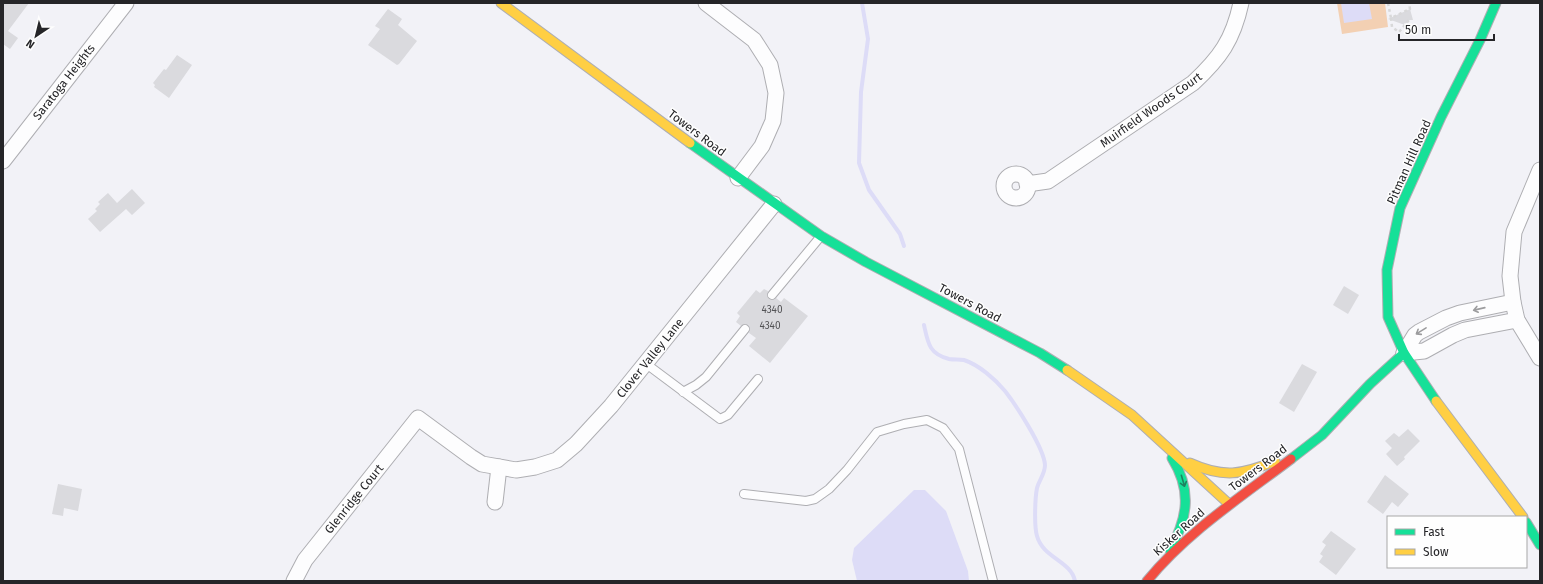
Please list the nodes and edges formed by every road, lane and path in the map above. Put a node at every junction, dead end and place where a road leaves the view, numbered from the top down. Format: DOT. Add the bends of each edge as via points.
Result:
graph roads {
  1 [pos="126,3"];
  2 [pos="501,3"];
  3 [pos="706,3"];
  4 [pos="1241,3"];
  5 [pos="1388,3"];
  6 [pos="1409,3"];
  7 [pos="1496,3"];
  8 [pos="1391,18"];
  9 [pos="1409,20"];
  10 [pos="3,161"];
  11 [pos="1540,170"];
  12 [pos="738,178"];
  13 [pos="1028,184"];
  14 [pos="774,204"];
  15 [pos="821,236"];
  16 [pos="772,295"];
  17 [pos="1513,302"];
  18 [pos="1446,318"];
  19 [pos="1517,320"];
  20 [pos="745,329"];
  21 [pos="1453,335"];
  22 [pos="1404,353"];
  23 [pos="1540,358"];
  24 [pos="645,363"];
  25 [pos="758,379"];
  26 [pos="682,392"];
  27 [pos="418,418"];
  28 [pos="1156,437"];
  29 [pos="1308,446"];
  30 [pos="1176,456"];
  31 [pos="499,468"];
  32 [pos="744,494"];
  33 [pos="495,502"];
  34 [pos="1230,504"];
  35 [pos="1522,516"];
  36 [pos="1527,524"];
  37 [pos="1540,545"];
  38 [pos="1160,565"];
  39 [pos="294,581"];
  40 [pos="993,581"];
  41 [pos="1147,581"];
  1 -- 10 [label="street, Saratoga Heights"];
  2 -- 12 [label="main road, Towers Road"];
  3 -- 12 [label="street" via="754,40 770,65 776,93 773,121 762,146"];
  4 -- 13 [label="street, Muirfield Woods Court" via="1237,22 1222,52 1193,83 1048,181"];
  5 -- 8 [label="path"];
  6 -- 8 [label="path" via="1410,9"];
  7 -- 22 [label="main road, Pitman Hill Road" via="1400,208 1387,270 1388,317"];
  8 -- 9 [label="path" via="1392,27 1399,32"];
  11 -- 17 [label="street" via="1514,232 1510,276"];
  12 -- 14 [label="main road, Towers Road"];
  14 -- 15 [label="main road, Towers Road"];
  14 -- 24 [label="street, Clover Valley Lane"];
  15 -- 16 [label="lane"];
  15 -- 28 [label="main road, Towers Road" via="1040,353 1132,415"];
  17 -- 18 [label="street, one-way"];
  17 -- 19 [label="street"];
  18 -- 21 [label="street"];
  18 -- 22 [label="street, one-way" via="1418,332"];
  19 -- 21 [label="street" via="1465,330"];
  19 -- 23 [label="street"];
  20 -- 26 [label="lane" via="706,377"];
  21 -- 22 [label="street" via="1424,351"];
  22 -- 29 [label="main road, Towers Road"];
  22 -- 35 [label="main road, Pitman Hill Road"];
  24 -- 26 [label="lane"];
  24 -- 31 [label="street, Clover Valley Lane" via="612,406 557,460 516,470"];
  25 -- 26 [label="lane" via="728,415 720,419"];
  27 -- 31 [label="street, Clover Valley Lane" via="471,458"];
  27 -- 39 [label="street, Glenridge Court" via="305,560"];
  28 -- 30 [label="main road, Towers Road"];
  28 -- 38 [label="main road, one-way" via="1177,466 1186,489 1185,508 1179,532"];
  29 -- 30 [label="main road" via="1240,474 1216,472 1195,466"];
  29 -- 34 [label="main road, Towers Road"];
  30 -- 34 [label="main road, Towers Road"];
  31 -- 33 [label="street"];
  32 -- 40 [label="lane" via="806,501 815,499 848,470 877,432 927,420 943,428 959,449"];
  34 -- 38 [label="main road, Kisker Road" via="1192,534"];
  36 -- 37 [label="main road"];
  38 -- 41 [label="main road, Kisker Road"];
}
